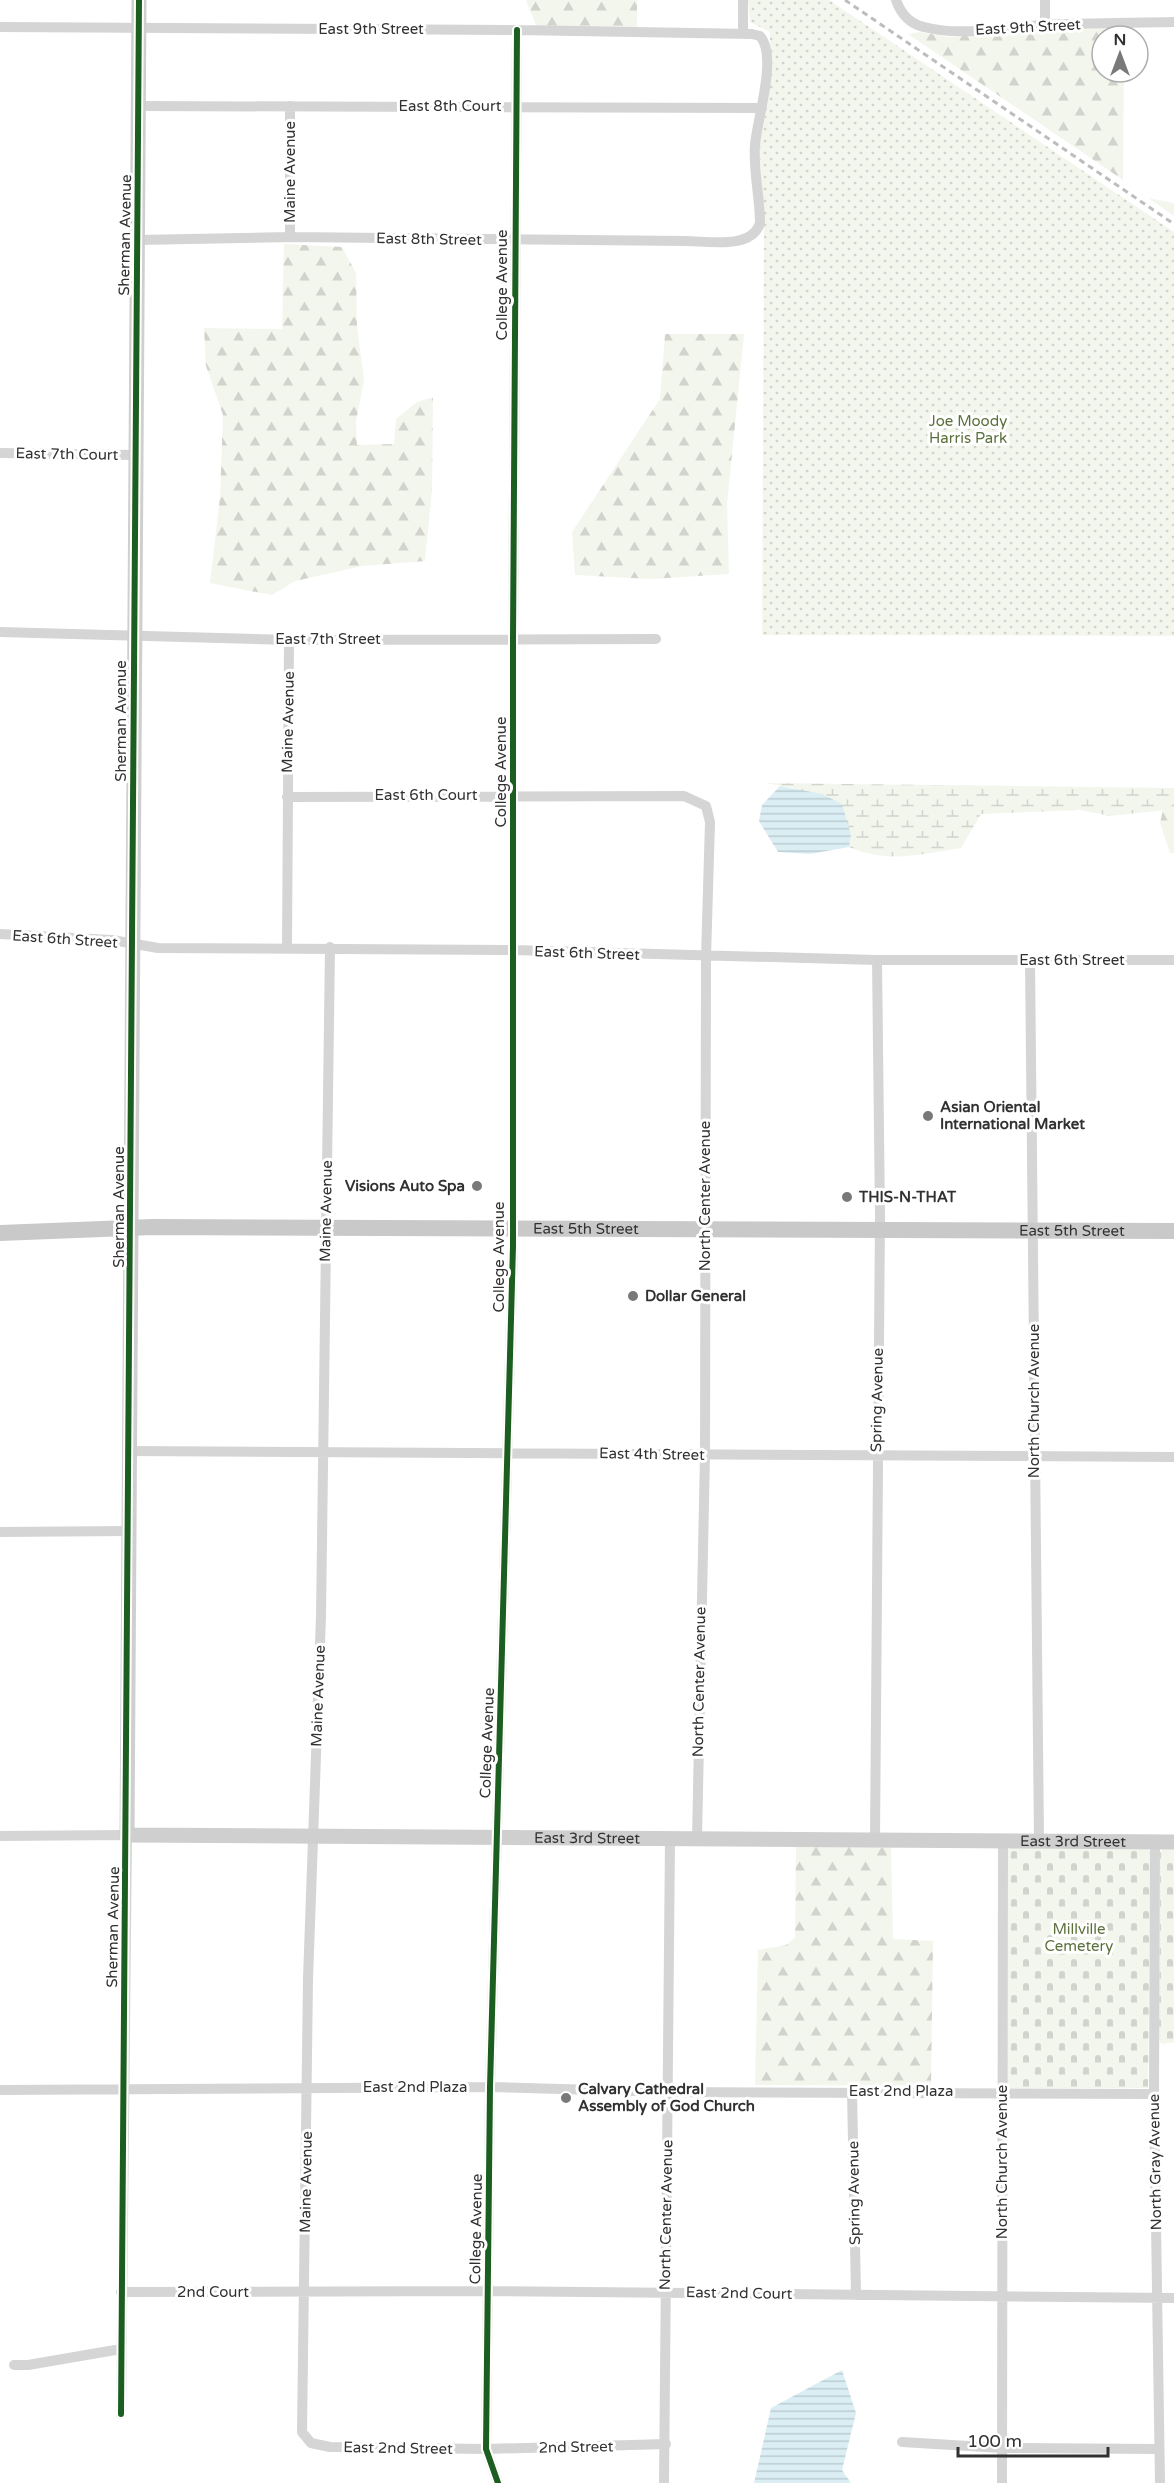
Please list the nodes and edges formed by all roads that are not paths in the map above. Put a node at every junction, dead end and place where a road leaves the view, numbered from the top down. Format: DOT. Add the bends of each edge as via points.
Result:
graph roads {
  1 [pos="139,0"];
  2 [pos="743,0"];
  3 [pos="896,0"];
  4 [pos="1045,0"];
  5 [pos="1174,22"];
  6 [pos="1045,25"];
  7 [pos="0,27"];
  8 [pos="139,28"];
  9 [pos="517,30"];
  10 [pos="743,34"];
  11 [pos="138,106"];
  12 [pos="290,106"];
  13 [pos="517,106"];
  14 [pos="762,108"];
  15 [pos="290,237"];
  16 [pos="137,240"];
  17 [pos="514,240"];
  18 [pos="0,453"];
  19 [pos="135,455"];
  20 [pos="0,632"];
  21 [pos="134,634"];
  22 [pos="656,639"];
  23 [pos="289,640"];
  24 [pos="513,640"];
  25 [pos="513,795"];
  26 [pos="287,796"];
  27 [pos="706,806"];
  28 [pos="0,934"];
  29 [pos="132,944"];
  30 [pos="287,947"];
  31 [pos="330,947"];
  32 [pos="513,950"];
  33 [pos="706,957"];
  34 [pos="877,960"];
  35 [pos="1030,960"];
  36 [pos="1174,960"];
  37 [pos="130,1227"];
  38 [pos="326,1227"];
  39 [pos="512,1228"];
  40 [pos="705,1229"];
  41 [pos="879,1230"];
  42 [pos="1033,1230"];
  43 [pos="1174,1231"];
  44 [pos="0,1233"];
  45 [pos="129,1451"];
  46 [pos="507,1452"];
  47 [pos="322,1454"];
  48 [pos="877,1454"];
  49 [pos="705,1455"];
  50 [pos="1035,1456"];
  51 [pos="1174,1457"];
  52 [pos="0,1532"];
  53 [pos="129,1532"];
  54 [pos="127,1835"];
  55 [pos="0,1836"];
  56 [pos="314,1836"];
  57 [pos="496,1838"];
  58 [pos="670,1839"];
  59 [pos="697,1839"];
  60 [pos="875,1839"];
  61 [pos="1003,1841"];
  62 [pos="1039,1841"];
  63 [pos="1155,1842"];
  64 [pos="1174,1842"];
  65 [pos="306,2087"];
  66 [pos="490,2087"];
  67 [pos="0,2090"];
  68 [pos="122,2090"];
  69 [pos="852,2091"];
  70 [pos="667,2092"];
  71 [pos="1002,2092"];
  72 [pos="1154,2094"];
  73 [pos="487,2291"];
  74 [pos="121,2292"];
  75 [pos="304,2292"];
  76 [pos="665,2292"];
  77 [pos="856,2295"];
  78 [pos="1002,2297"];
  79 [pos="1158,2298"];
  80 [pos="1174,2298"];
  81 [pos="121,2349"];
  82 [pos="14,2365"];
  83 [pos="121,2414"];
  84 [pos="902,2442"];
  85 [pos="311,2443"];
  86 [pos="666,2444"];
  87 [pos="1002,2448"];
  88 [pos="486,2449"];
  89 [pos="1159,2449"];
  90 [pos="498,2483"];
  91 [pos="664,2483"];
  92 [pos="1002,2483"];
  93 [pos="1160,2483"];
  1 -- 8 [label="street, Sherman Avenue"];
  2 -- 10 [label="street"];
  3 -- 6 [label="street, East 9th Street" via="900,12 910,21 939,30"];
  4 -- 6 [label="street"];
  5 -- 6 [label="street, East 9th Street"];
  7 -- 8 [label="street, East 9th Street"];
  8 -- 9 [label="street, East 9th Street"];
  8 -- 11 [label="street, Sherman Avenue"];
  9 -- 10 [label="street, East 9th Street"];
  9 -- 13 [label="street, College Avenue"];
  10 -- 14 [label="street" via="760,36 765,45"];
  11 -- 12 [label="street, East 8th Court"];
  11 -- 16 [label="street, Sherman Avenue"];
  12 -- 13 [label="street, East 8th Court"];
  12 -- 15 [label="street, Maine Avenue"];
  13 -- 14 [label="street, East 8th Court"];
  13 -- 17 [label="street, College Avenue"];
  14 -- 17 [label="street, East 8th Street" via="754,146 760,218 755,233 745,239"];
  15 -- 16 [label="street, East 8th Street"];
  15 -- 17 [label="street, East 8th Street"];
  16 -- 19 [label="street, Sherman Avenue"];
  17 -- 24 [label="street, College Avenue"];
  18 -- 19 [label="street, East 7th Court"];
  19 -- 21 [label="street, Sherman Avenue"];
  20 -- 21 [label="street, East 7th Street"];
  21 -- 23 [label="street, East 7th Street"];
  21 -- 29 [label="street, Sherman Avenue"];
  22 -- 24 [label="street, East 7th Street"];
  23 -- 24 [label="street, East 7th Street"];
  23 -- 26 [label="street, Maine Avenue"];
  24 -- 25 [label="street, College Avenue"];
  25 -- 26 [label="street, East 6th Court"];
  25 -- 27 [label="street, East 6th Court" via="684,796"];
  25 -- 32 [label="street, College Avenue"];
  26 -- 30 [label="street, Maine Avenue"];
  27 -- 33 [label="street, North Center Avenue" via="710,822"];
  28 -- 29 [label="street, East 6th Street"];
  29 -- 30 [label="street, East 6th Street" via="158,948"];
  29 -- 37 [label="street, Sherman Avenue"];
  30 -- 31 [label="street, East 6th Street"];
  31 -- 32 [label="street, East 6th Street"];
  31 -- 38 [label="street, Maine Avenue"];
  32 -- 33 [label="street, East 6th Street"];
  32 -- 39 [label="street, College Avenue"];
  33 -- 34 [label="street, East 6th Street"];
  33 -- 40 [label="street, North Center Avenue"];
  34 -- 35 [label="street, East 6th Street"];
  34 -- 41 [label="street, Spring Avenue"];
  35 -- 36 [label="street, East 6th Street"];
  35 -- 42 [label="street, North Church Avenue"];
  37 -- 38 [label="main road, East 5th Street"];
  37 -- 44 [label="main road, East 5th Street"];
  37 -- 45 [label="street, Sherman Avenue"];
  38 -- 39 [label="main road, East 5th Street"];
  38 -- 47 [label="street, Maine Avenue"];
  39 -- 40 [label="main road, East 5th Street"];
  39 -- 46 [label="street, College Avenue"];
  40 -- 41 [label="main road, East 5th Street"];
  40 -- 49 [label="street, North Center Avenue"];
  41 -- 42 [label="main road, East 5th Street"];
  41 -- 48 [label="street, Spring Avenue"];
  42 -- 43 [label="main road, East 5th Street"];
  42 -- 50 [label="street, North Church Avenue"];
  45 -- 47 [label="street, East 4th Street"];
  45 -- 53 [label="street, Sherman Avenue"];
  46 -- 47 [label="street, East 4th Street"];
  46 -- 49 [label="street, East 4th Street"];
  46 -- 57 [label="street, College Avenue"];
  47 -- 56 [label="street, Maine Avenue"];
  48 -- 49 [label="street, East 4th Street"];
  48 -- 50 [label="street, East 4th Street"];
  48 -- 60 [label="street, Spring Avenue"];
  49 -- 59 [label="street, North Center Avenue"];
  50 -- 51 [label="street, East 4th Street"];
  50 -- 62 [label="street, North Church Avenue"];
  52 -- 53 [label="street"];
  53 -- 54 [label="street, Sherman Avenue"];
  54 -- 55 [label="street, East 3rd Street"];
  54 -- 56 [label="street, East 3rd Street"];
  54 -- 68 [label="street, Sherman Avenue"];
  56 -- 57 [label="street, East 3rd Street"];
  56 -- 65 [label="street, Maine Avenue"];
  57 -- 58 [label="street, East 3rd Street"];
  57 -- 66 [label="street, College Avenue"];
  58 -- 59 [label="street, East 3rd Street"];
  58 -- 70 [label="street, North Center Avenue"];
  59 -- 60 [label="street, East 3rd Street"];
  60 -- 61 [label="street, East 3rd Street"];
  61 -- 62 [label="street, East 3rd Street"];
  61 -- 71 [label="street, North Church Avenue"];
  62 -- 63 [label="street, East 3rd Street"];
  63 -- 64 [label="street, East 3rd Street"];
  63 -- 72 [label="street, North Gray Avenue"];
  65 -- 66 [label="street, East 2nd Plaza"];
  65 -- 68 [label="street, East 2nd Plaza"];
  65 -- 75 [label="street, Maine Avenue"];
  66 -- 70 [label="street, East 2nd Plaza"];
  66 -- 73 [label="street, College Avenue"];
  67 -- 68 [label="street, East 2nd Plaza"];
  68 -- 74 [label="street, Sherman Avenue"];
  69 -- 70 [label="street, East 2nd Plaza"];
  69 -- 71 [label="street, East 2nd Plaza"];
  69 -- 77 [label="street, Spring Avenue"];
  70 -- 76 [label="street, North Center Avenue"];
  71 -- 72 [label="street, East 2nd Plaza"];
  71 -- 78 [label="street, North Church Avenue"];
  72 -- 79 [label="street, North Gray Avenue"];
  73 -- 75 [label="street, East 2nd Court"];
  73 -- 76 [label="street, East 2nd Court"];
  73 -- 88 [label="street, College Avenue"];
  74 -- 75 [label="street, 2nd Court"];
  74 -- 81 [label="street, Sherman Avenue"];
  75 -- 85 [label="street, Maine Avenue" via="302,2432"];
  76 -- 77 [label="street, East 2nd Court"];
  76 -- 86 [label="street, North Center Avenue"];
  77 -- 78 [label="street, East 2nd Court"];
  78 -- 79 [label="street, East 2nd Court"];
  78 -- 87 [label="street, North Church Avenue"];
  79 -- 80 [label="street, East 2nd Court"];
  79 -- 89 [label="street, North Gray Avenue"];
  81 -- 82 [label="street"];
  81 -- 83 [label="street, Sherman Avenue"];
  84 -- 87 [label="street"];
  85 -- 88 [label="street, East 2nd Street" via="330,2447"];
  86 -- 88 [label="street, 2nd Street"];
  86 -- 91 [label="street, North Center Avenue"];
  87 -- 89 [label="street"];
  87 -- 92 [label="street, North Church Avenue"];
  88 -- 90 [label="street, College Avenue"];
  89 -- 93 [label="street, North Gray Avenue"];
}
